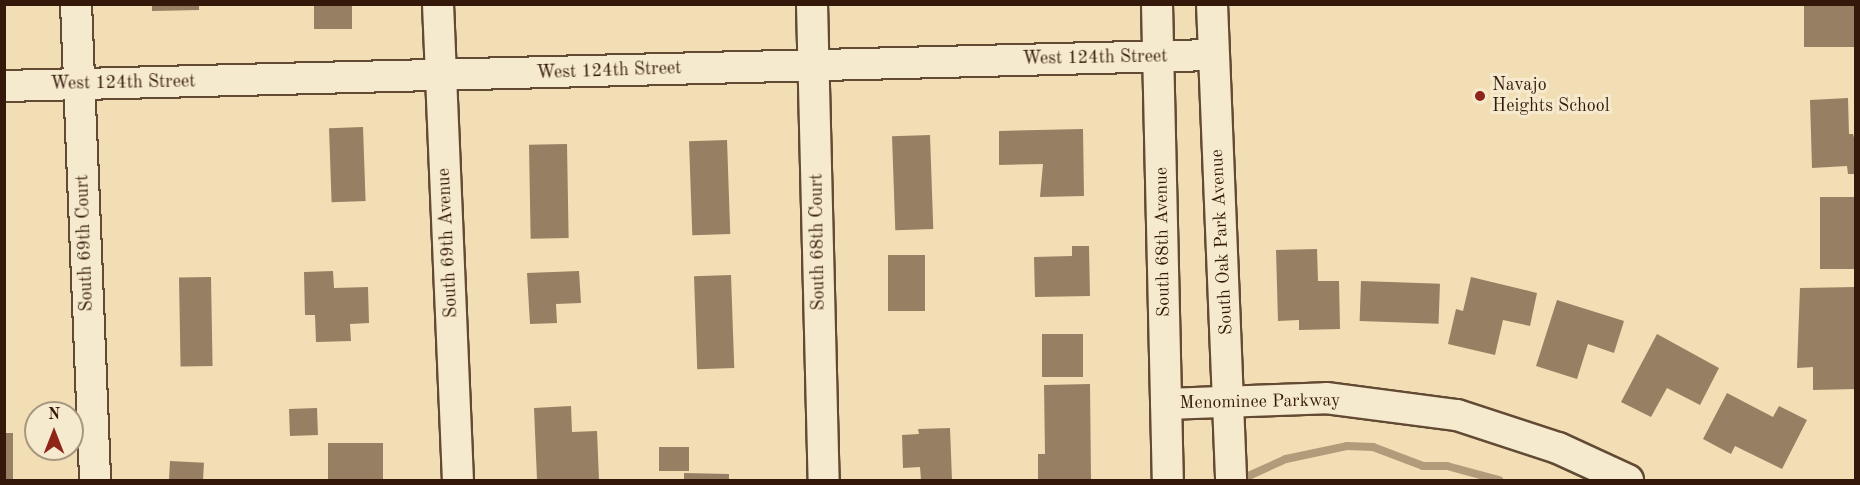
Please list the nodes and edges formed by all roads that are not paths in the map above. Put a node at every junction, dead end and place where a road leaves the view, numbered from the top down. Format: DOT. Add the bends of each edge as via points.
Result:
graph roads {
  1 [pos="76,4"];
  2 [pos="438,4"];
  3 [pos="812,4"];
  4 [pos="1157,4"];
  5 [pos="1212,4"];
  6 [pos="1213,55"];
  7 [pos="1159,57"];
  8 [pos="814,65"];
  9 [pos="440,75"];
  10 [pos="78,84"];
  11 [pos="4,86"];
  12 [pos="1229,401"];
  13 [pos="1166,404"];
  14 [pos="95,480"];
  15 [pos="458,480"];
  16 [pos="824,480"];
  17 [pos="1168,480"];
  18 [pos="1231,480"];
  19 [pos="1628,480"];
  1 -- 10 [label="street, South 69th Court"];
  2 -- 9 [label="street, South 69th Avenue"];
  3 -- 8 [label="street, South 68th Court"];
  4 -- 7 [label="street, South 68th Avenue"];
  5 -- 6 [label="street, South Oak Park Avenue"];
  6 -- 7 [label="street, West 124th Street"];
  6 -- 12 [label="street, South Oak Park Avenue"];
  7 -- 8 [label="street, West 124th Street"];
  7 -- 13 [label="street, South 68th Avenue"];
  8 -- 9 [label="street, West 124th Street"];
  8 -- 16 [label="street, South 68th Court"];
  9 -- 10 [label="street, West 124th Street"];
  9 -- 15 [label="street, South 69th Avenue"];
  10 -- 11 [label="street, West 124th Street"];
  10 -- 14 [label="street, South 69th Court"];
  12 -- 13 [label="street, Menominee Parkway"];
  12 -- 18 [label="street, South Oak Park Avenue"];
  12 -- 19 [label="street, Menominee Parkway" via="1326,398 1457,415 1558,448"];
  13 -- 17 [label="street, South 68th Avenue"];
}
